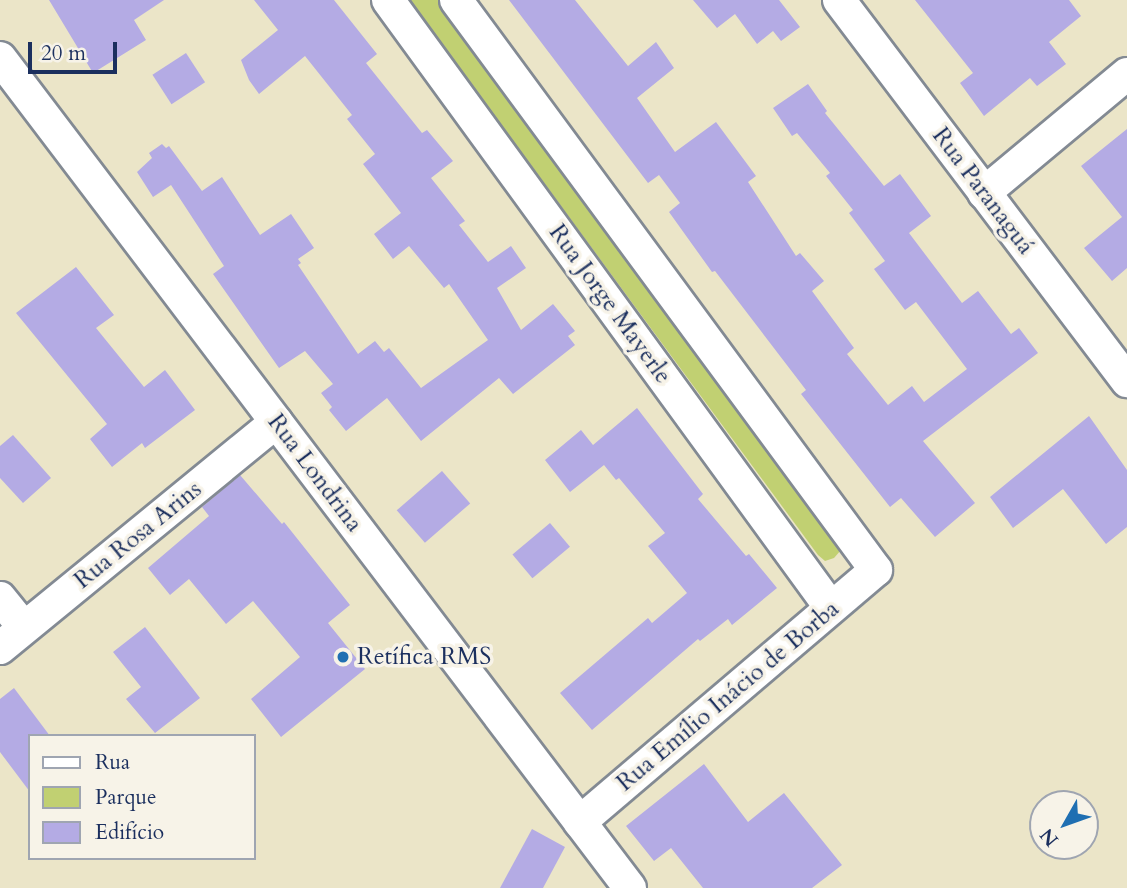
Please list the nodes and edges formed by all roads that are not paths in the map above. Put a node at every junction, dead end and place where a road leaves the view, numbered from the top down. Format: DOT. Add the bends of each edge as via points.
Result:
graph roads {
  1 [pos="388,0"];
  2 [pos="456,0"];
  3 [pos="839,0"];
  4 [pos="0,58"];
  5 [pos="1127,74"];
  6 [pos="984,193"];
  7 [pos="1127,381"];
  8 [pos="276,422"];
  9 [pos="0,598"];
  10 [pos="831,608"];
  11 [pos="24,628"];
  12 [pos="0,648"];
  13 [pos="580,822"];
  14 [pos="630,888"];
  1 -- 10 [label="street, Rua Jorge Mayerle"];
  2 -- 10 [label="street, Rua Emílio Inácio de Borba" via="876,570"];
  3 -- 6 [label="street, Rua Paranaguá"];
  4 -- 8 [label="street, Rua Londrina"];
  5 -- 6 [label="street"];
  6 -- 7 [label="street, Rua Paranaguá"];
  8 -- 11 [label="street, Rua Rosa Arins"];
  8 -- 13 [label="street, Rua Londrina"];
  9 -- 11 [label="street"];
  10 -- 13 [label="street, Rua Emílio Inácio de Borba"];
  11 -- 12 [label="street, Rua Rosa Arins"];
  13 -- 14 [label="street, Rua Londrina"];
}
